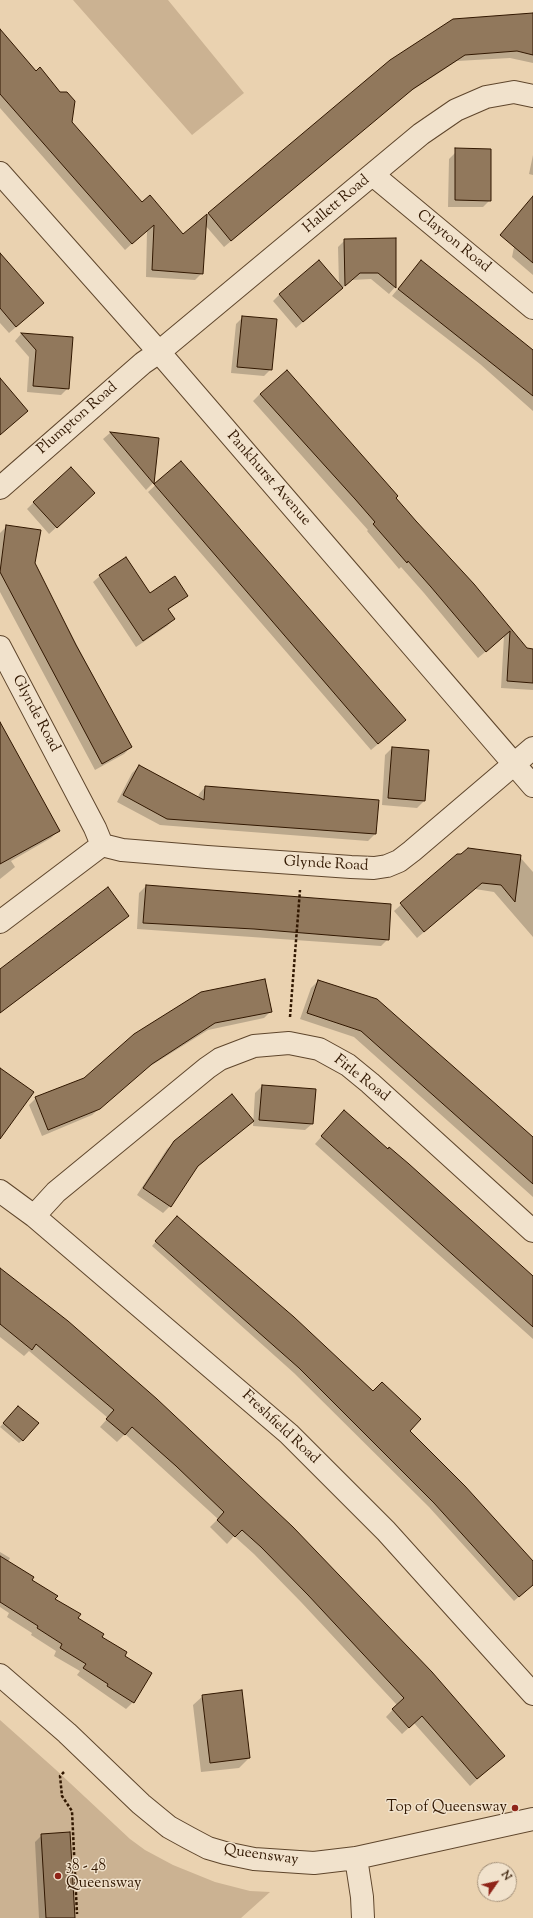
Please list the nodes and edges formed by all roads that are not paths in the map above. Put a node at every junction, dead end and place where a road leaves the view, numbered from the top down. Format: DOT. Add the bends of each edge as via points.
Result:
graph roads {
  1 [pos="533,96"];
  2 [pos="0,173"];
  3 [pos="373,175"];
  4 [pos="533,308"];
  5 [pos="159,352"];
  6 [pos="0,488"];
  7 [pos="0,647"];
  8 [pos="533,748"];
  9 [pos="515,765"];
  10 [pos="533,786"];
  11 [pos="102,845"];
  12 [pos="0,922"];
  13 [pos="0,1190"];
  14 [pos="34,1216"];
  15 [pos="533,1231"];
  16 [pos="0,1675"];
  17 [pos="533,1694"];
  18 [pos="533,1819"];
  19 [pos="356,1858"];
  20 [pos="363,1918"];
  1 -- 3 [label="street, Hallett Road" via="514,92 486,97 456,110 421,134"];
  2 -- 5 [label="street, Pankhurst Avenue"];
  3 -- 4 [label="street, Clayton Road"];
  3 -- 5 [label="street, Hallett Road"];
  5 -- 6 [label="street, Plumpton Road" via="142,362"];
  5 -- 9 [label="street, Pankhurst Avenue"];
  7 -- 11 [label="street, Glynde Road"];
  8 -- 9 [label="street"];
  9 -- 10 [label="street, Pankhurst Avenue"];
  9 -- 11 [label="street, Glynde Road" via="398,861 387,866 374,868 302,864 122,850"];
  11 -- 12 [label="street"];
  13 -- 14 [label="street, Freshfield Road"];
  14 -- 15 [label="street, Firle Road" via="56,1192 220,1059 254,1046 289,1043 319,1049 348,1066"];
  14 -- 17 [label="street, Freshfield Road" via="289,1434 386,1531"];
  16 -- 19 [label="street, Queensway" via="141,1804 169,1826 208,1848 254,1859 314,1863"];
  18 -- 19 [label="street, Queensway"];
  19 -- 20 [label="street"];
}
